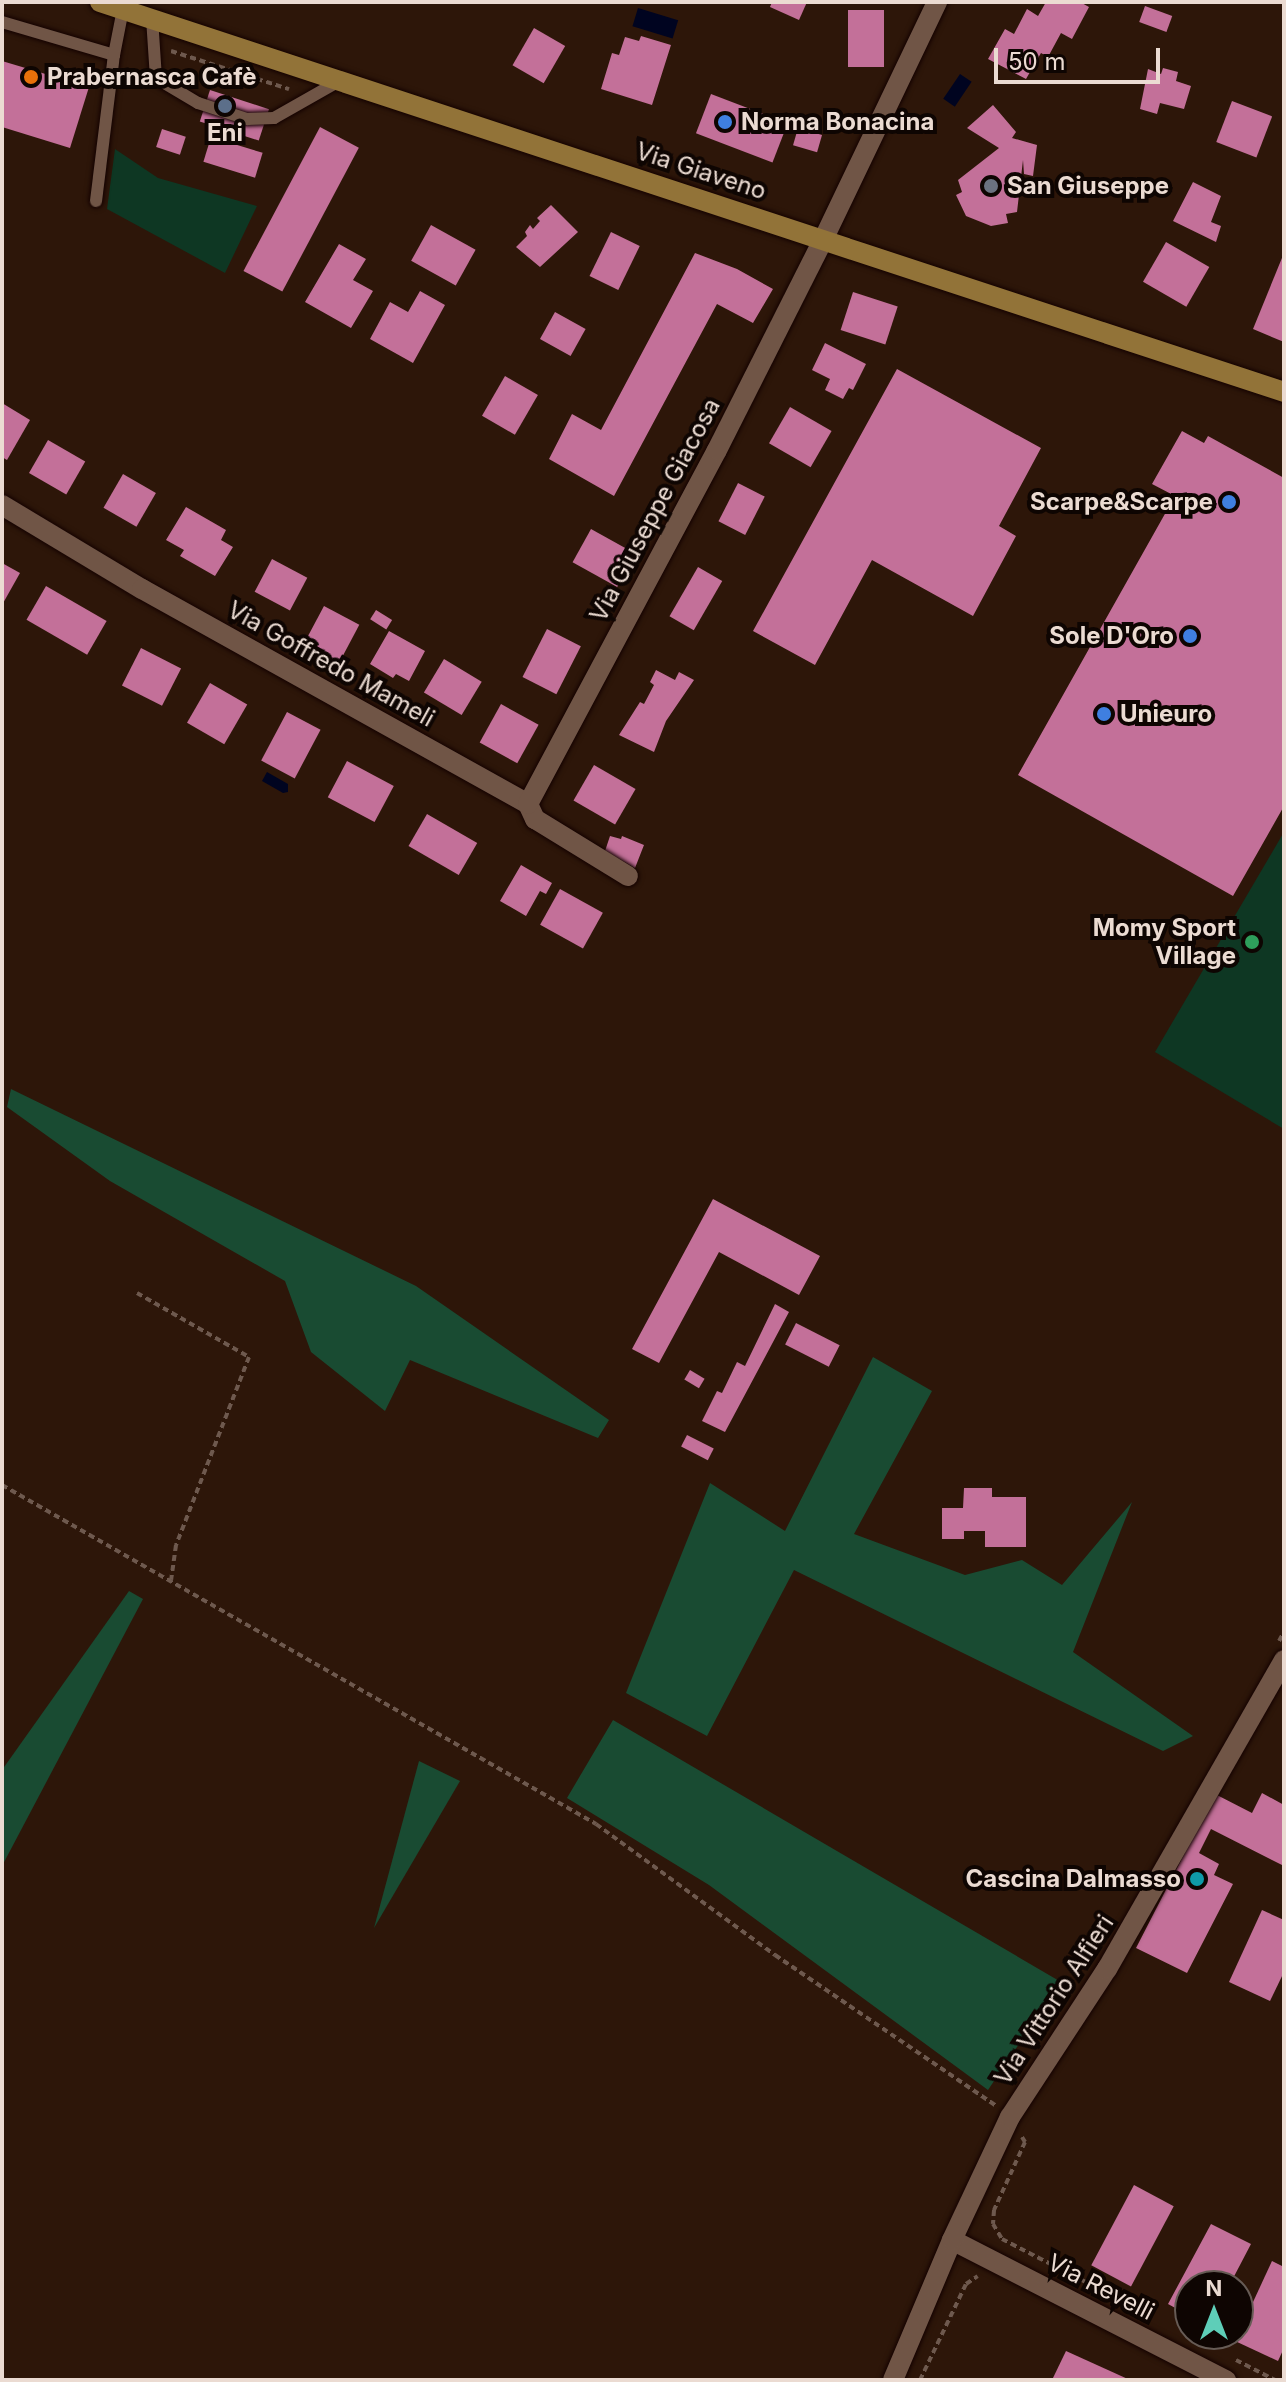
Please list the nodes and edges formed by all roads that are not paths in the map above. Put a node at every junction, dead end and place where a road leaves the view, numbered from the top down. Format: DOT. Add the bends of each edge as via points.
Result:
graph roads {
  1 [pos="100,2"];
  2 [pos="933,3"];
  3 [pos="123,9"];
  4 [pos="152,18"];
  5 [pos="2,22"];
  6 [pos="114,55"];
  7 [pos="341,80"];
  8 [pos="96,201"];
  9 [pos="824,238"];
  10 [pos="1284,392"];
  11 [pos="2,505"];
  12 [pos="528,804"];
  13 [pos="628,876"];
  14 [pos="1284,1660"];
  15 [pos="952,2240"];
  16 [pos="893,2380"];
  17 [pos="1226,2380"];
  1 -- 3 [label="main road, Via Giaveno"];
  2 -- 9 [label="street, Via Giuseppe Giacosa"];
  3 -- 4 [label="main road, Via Giaveno"];
  3 -- 6 [label="lane"];
  4 -- 7 [label="main road, Via Giaveno"];
  4 -- 7 [label="lane" via="156,78 198,103 247,119 274,118"];
  5 -- 6 [label="lane"];
  6 -- 8 [label="lane"];
  7 -- 9 [label="main road, Via Giaveno"];
  9 -- 10 [label="main road, Via Giaveno"];
  9 -- 12 [label="street, Via Giuseppe Giacosa"];
  11 -- 12 [label="street, Via Goffredo Mameli"];
  12 -- 13 [label="street, Via Goffredo Mameli" via="535,819"];
  14 -- 15 [label="street, Via Vittorio Alfieri" via="1107,1969 1010,2117"];
  15 -- 16 [label="street, Via Vittorio Alfieri"];
  15 -- 17 [label="street, Via Revelli"];
}
